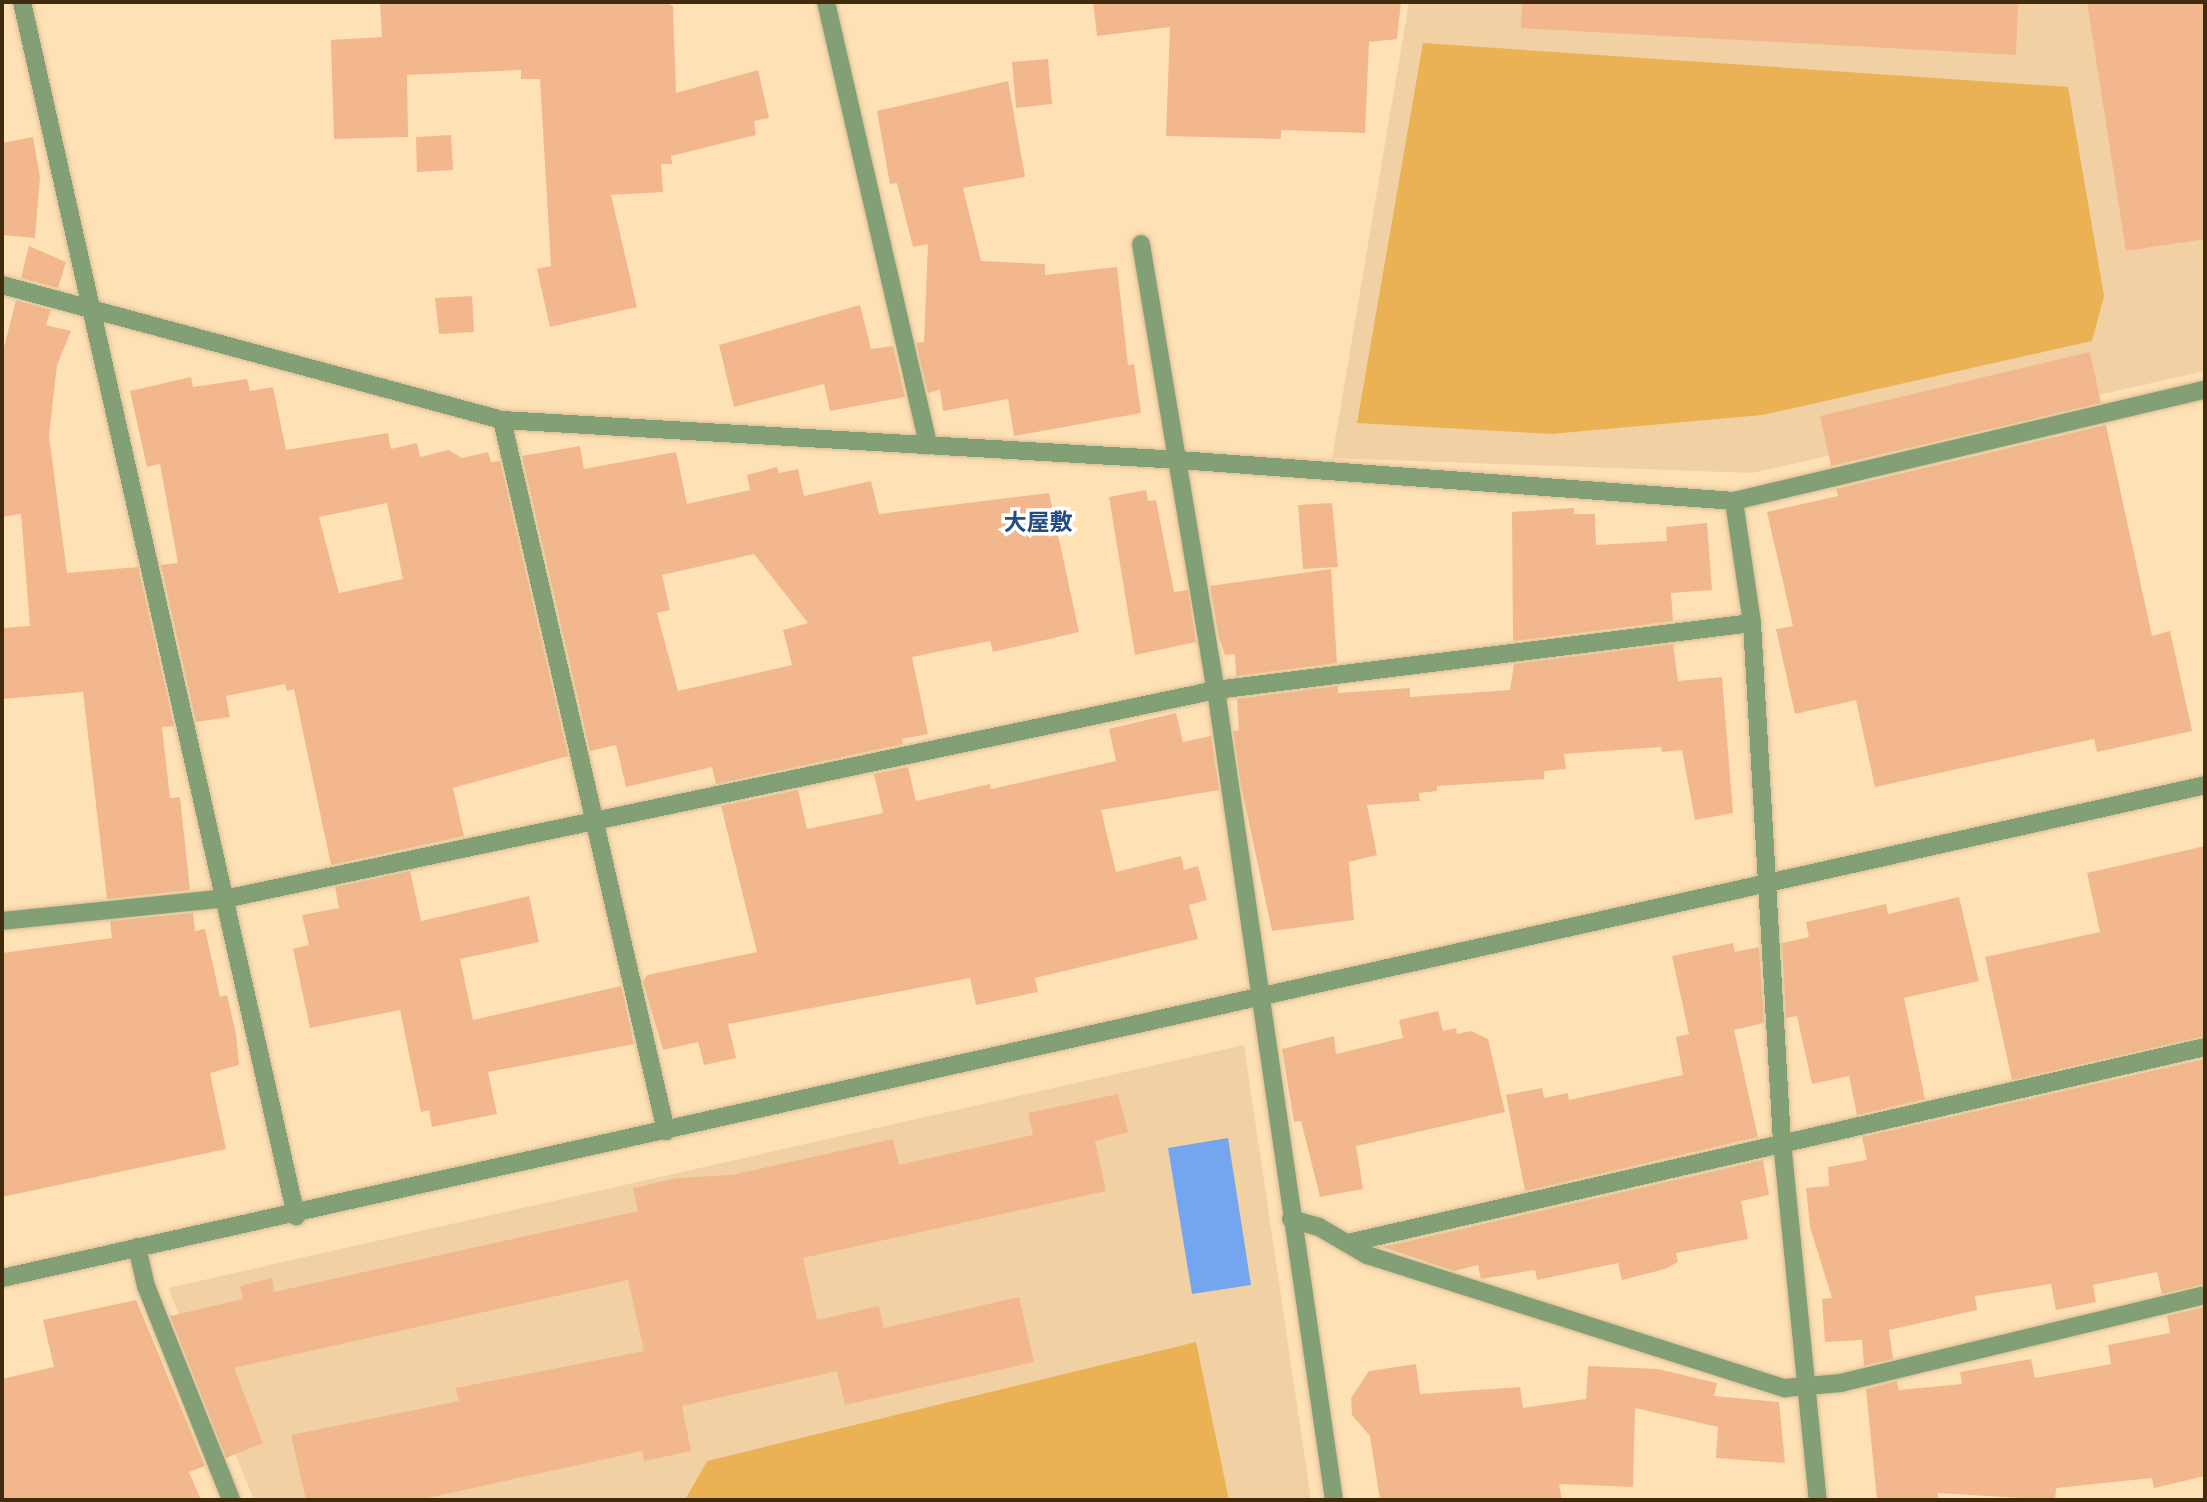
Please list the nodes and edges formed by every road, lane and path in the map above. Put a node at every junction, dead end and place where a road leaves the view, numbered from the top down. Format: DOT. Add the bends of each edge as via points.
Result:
graph roads {
  1 [pos="22,2"];
  2 [pos="826,2"];
  3 [pos="1141,244"];
  4 [pos="2,285"];
  5 [pos="93,309"];
  6 [pos="2205,390"];
  7 [pos="502,420"];
  8 [pos="928,445"];
  9 [pos="1179,460"];
  10 [pos="1734,501"];
  11 [pos="1752,623"];
  12 [pos="1216,690"];
  13 [pos="2205,785"];
  14 [pos="590,822"];
  15 [pos="1763,885"];
  16 [pos="229,898"];
  17 [pos="2,921"];
  18 [pos="1260,996"];
  19 [pos="2205,1047"];
  20 [pos="666,1131"];
  21 [pos="1782,1142"];
  22 [pos="296,1216"];
  23 [pos="1291,1219"];
  24 [pos="1348,1243"];
  25 [pos="137,1247"];
  26 [pos="2,1278"];
  27 [pos="2205,1295"];
  28 [pos="1808,1387"];
  29 [pos="231,1500"];
  30 [pos="1334,1500"];
  31 [pos="1818,1500"];
  1 -- 5 [label="street"];
  2 -- 8 [label="street"];
  3 -- 9 [label="street"];
  4 -- 5 [label="street"];
  5 -- 7 [label="street"];
  5 -- 16 [label="street"];
  6 -- 10 [label="street"];
  7 -- 8 [label="street"];
  7 -- 14 [label="street"];
  8 -- 9 [label="street"];
  9 -- 10 [label="street"];
  9 -- 12 [label="street"];
  10 -- 11 [label="street"];
  11 -- 12 [label="street"];
  11 -- 15 [label="street"];
  12 -- 14 [label="street"];
  12 -- 18 [label="street"];
  13 -- 15 [label="street"];
  14 -- 16 [label="street"];
  14 -- 20 [label="street"];
  15 -- 18 [label="street"];
  15 -- 21 [label="street"];
  16 -- 17 [label="street"];
  16 -- 22 [label="street"];
  18 -- 20 [label="street"];
  18 -- 23 [label="street"];
  19 -- 21 [label="street"];
  20 -- 22 [label="street"];
  21 -- 24 [label="street"];
  21 -- 28 [label="street"];
  22 -- 25 [label="street"];
  23 -- 24 [label="street"];
  23 -- 30 [label="street"];
  24 -- 28 [label="street" via="1367,1255 1644,1345 1785,1388"];
  25 -- 26 [label="street"];
  25 -- 29 [label="street" via="146,1286"];
  27 -- 28 [label="street"];
  28 -- 31 [label="street"];
}
